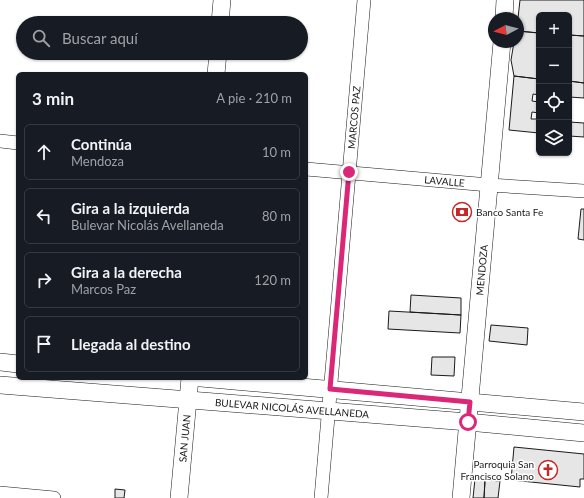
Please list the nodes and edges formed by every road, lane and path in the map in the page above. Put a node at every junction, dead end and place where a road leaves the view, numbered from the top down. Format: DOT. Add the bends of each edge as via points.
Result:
graph roads {
  1 [pos="222,0"];
  2 [pos="364,0"];
  3 [pos="505,0"];
  4 [pos="504,12"];
  5 [pos="221,16"];
  6 [pos="501,48"];
  7 [pos="217,60"];
  8 [pos="216,72"];
  9 [pos="0,141"];
  10 [pos="16,143"];
  11 [pos="308,169"];
  12 [pos="349,172"];
  13 [pos="489,185"];
  14 [pos="584,191"];
  15 [pos="0,362"];
  16 [pos="16,364"];
  17 [pos="190,380"];
  18 [pos="224,380"];
  19 [pos="0,385"];
  20 [pos="330,389"];
  21 [pos="188,400"];
  22 [pos="470,402"];
  23 [pos="328,411"];
  24 [pos="584,412"];
  25 [pos="468,422"];
  26 [pos="584,433"];
  27 [pos="0,494"];
  28 [pos="54,498"];
  29 [pos="179,498"];
  30 [pos="321,498"];
  31 [pos="462,498"];
  1 -- 5 [label="main road"];
  2 -- 12 [label="street, MARCOS PAZ"];
  3 -- 4 [label="main road"];
  6 -- 13 [label="main road, MENDOZA"];
  7 -- 8 [label="main road"];
  9 -- 10 [label="street"];
  11 -- 12 [label="street, LAVALLE"];
  12 -- 13 [label="street, LAVALLE"];
  12 -- 20 [label="street, MARCOS PAZ"];
  13 -- 14 [label="street, LAVALLE"];
  13 -- 22 [label="main road, MENDOZA"];
  15 -- 16 [label="main road"];
  17 -- 21 [label="main road, SAN JUAN"];
  18 -- 20 [label="main road"];
  19 -- 21 [label="main road, BULEVAR NICOLÁS AVELLANEDA"];
  20 -- 22 [label="main road"];
  20 -- 23 [label="street, MARCOS PAZ"];
  21 -- 23 [label="main road, BULEVAR NICOLÁS AVELLANEDA"];
  21 -- 29 [label="main road, SAN JUAN"];
  22 -- 24 [label="main road"];
  22 -- 25 [label="main road, MENDOZA"];
  23 -- 25 [label="main road, BULEVAR NICOLÁS AVELLANEDA"];
  23 -- 30 [label="street, MARCOS PAZ"];
  25 -- 26 [label="main road, BULEVAR NICOLÁS AVELLANEDA"];
  25 -- 31 [label="main road, MENDOZA"];
  27 -- 28 [label="street"];
}
